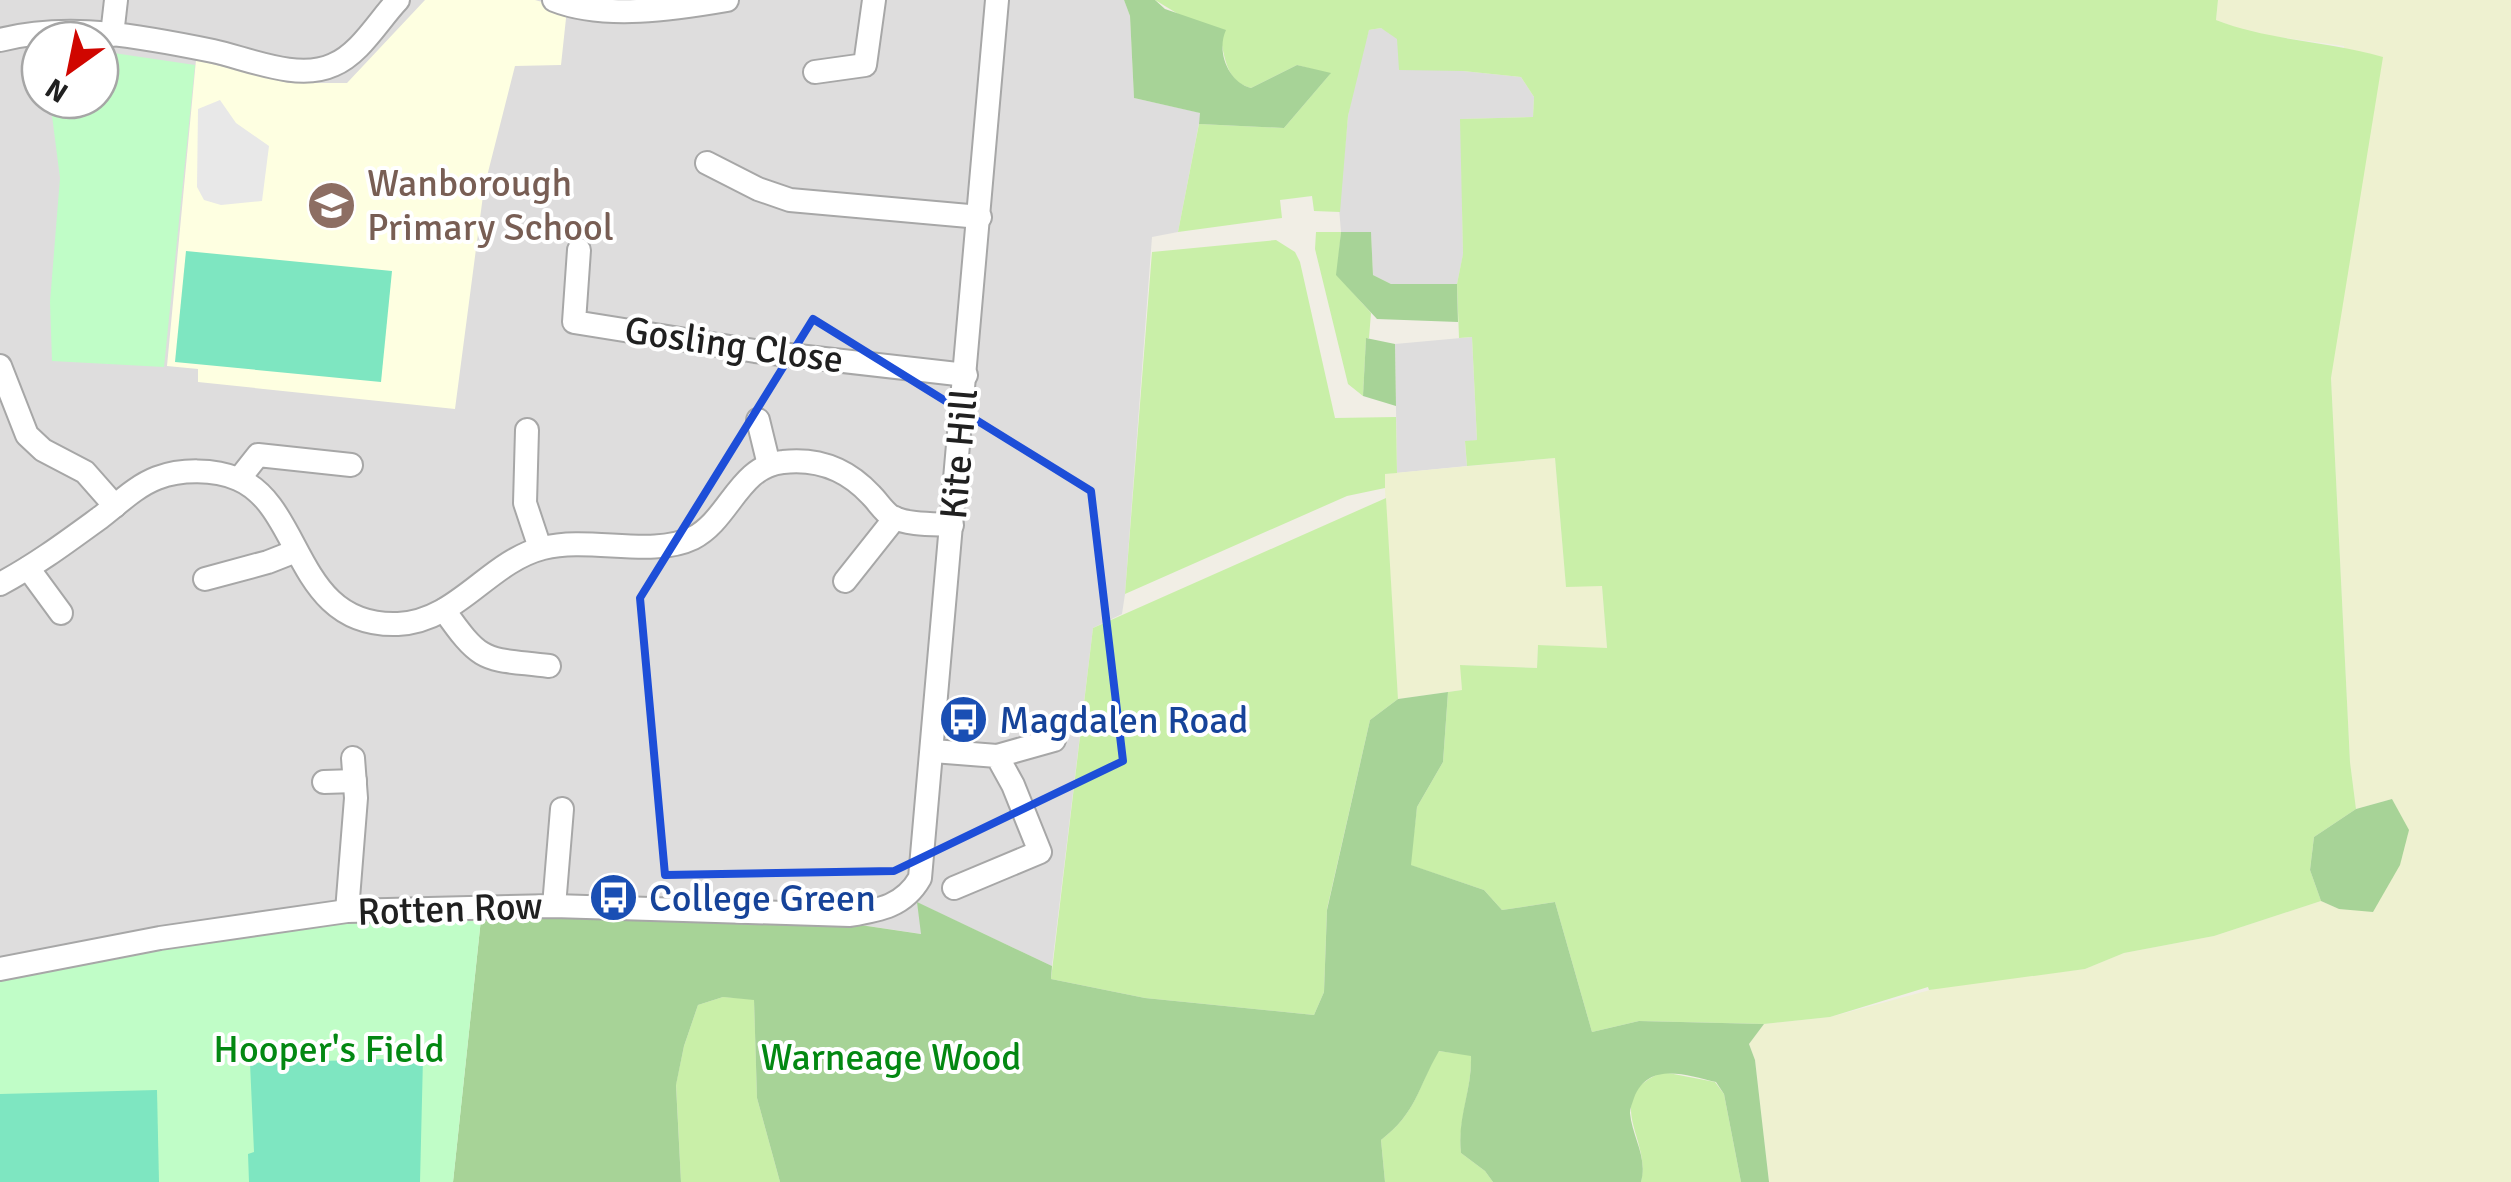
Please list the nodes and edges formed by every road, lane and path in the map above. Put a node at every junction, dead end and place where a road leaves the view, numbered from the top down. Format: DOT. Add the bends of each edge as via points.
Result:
graph roads {
  1 [pos="398,0"];
  2 [pos="554,0"];
  3 [pos="726,0"];
  4 [pos="874,0"];
  5 [pos="997,0"];
  6 [pos="120,36"];
  7 [pos="815,72"];
  8 [pos="708,163"];
  9 [pos="980,216"];
  10 [pos="579,250"];
  11 [pos="0,366"];
  12 [pos="966,375"];
  13 [pos="758,420"];
  14 [pos="10,430"];
  15 [pos="527,430"];
  16 [pos="769,464"];
  17 [pos="351,465"];
  18 [pos="239,479"];
  19 [pos="115,506"];
  20 [pos="895,518"];
  21 [pos="952,526"];
  22 [pos="540,548"];
  23 [pos="296,551"];
  24 [pos="28,568"];
  25 [pos="206,579"];
  26 [pos="846,581"];
  27 [pos="0,584"];
  28 [pos="444,610"];
  29 [pos="60,613"];
  30 [pos="549,666"];
  31 [pos="1054,740"];
  32 [pos="934,751"];
  33 [pos="997,756"];
  34 [pos="324,782"];
  35 [pos="562,809"];
  36 [pos="954,888"];
  37 [pos="902,901"];
  38 [pos="554,906"];
  39 [pos="347,911"];
  40 [pos="0,969"];
  1 -- 6 [label="street" via="351,53 317,69"];
  2 -- 3 [label="street" via="636,12"];
  4 -- 7 [label="street" via="865,65"];
  5 -- 9 [label="street, Kite Hill"];
  8 -- 9 [label="street" via="790,200"];
  9 -- 12 [label="street, Kite Hill"];
  10 -- 12 [label="street, Gosling Close" via="574,322"];
  11 -- 14 [label="street"];
  12 -- 21 [label="street, Kite Hill"];
  13 -- 16 [label="street"];
  14 -- 19 [label="street" via="86,472"];
  15 -- 22 [label="street" via="524,503"];
  16 -- 20 [label="street" via="835,468"];
  16 -- 22 [label="street" via="702,532 682,542"];
  17 -- 18 [label="street" via="258,454"];
  18 -- 19 [label="street" via="171,474"];
  18 -- 23 [label="street" via="269,506"];
  19 -- 24 [label="street"];
  20 -- 21 [label="street"];
  20 -- 26 [label="street"];
  21 -- 32 [label="street, Kite Hill"];
  22 -- 28 [label="street"];
  23 -- 25 [label="street"];
  23 -- 28 [label="street" via="326,596 347,612 394,624"];
  24 -- 27 [label="street"];
  24 -- 29 [label="street"];
  28 -- 30 [label="street" via="484,658"];
  31 -- 33 [label="street"];
  32 -- 33 [label="street"];
  32 -- 37 [label="street, Kite Hill" via="920,878"];
  33 -- 36 [label="street" via="1040,852"];
  34 -- 39 [label="street" via="354,769"];
  35 -- 38 [label="street"];
  37 -- 38 [label="street, Rotten Row" via="850,915"];
  38 -- 39 [label="street, Rotten Row"];
  39 -- 40 [label="street, Rotten Row"];
}
